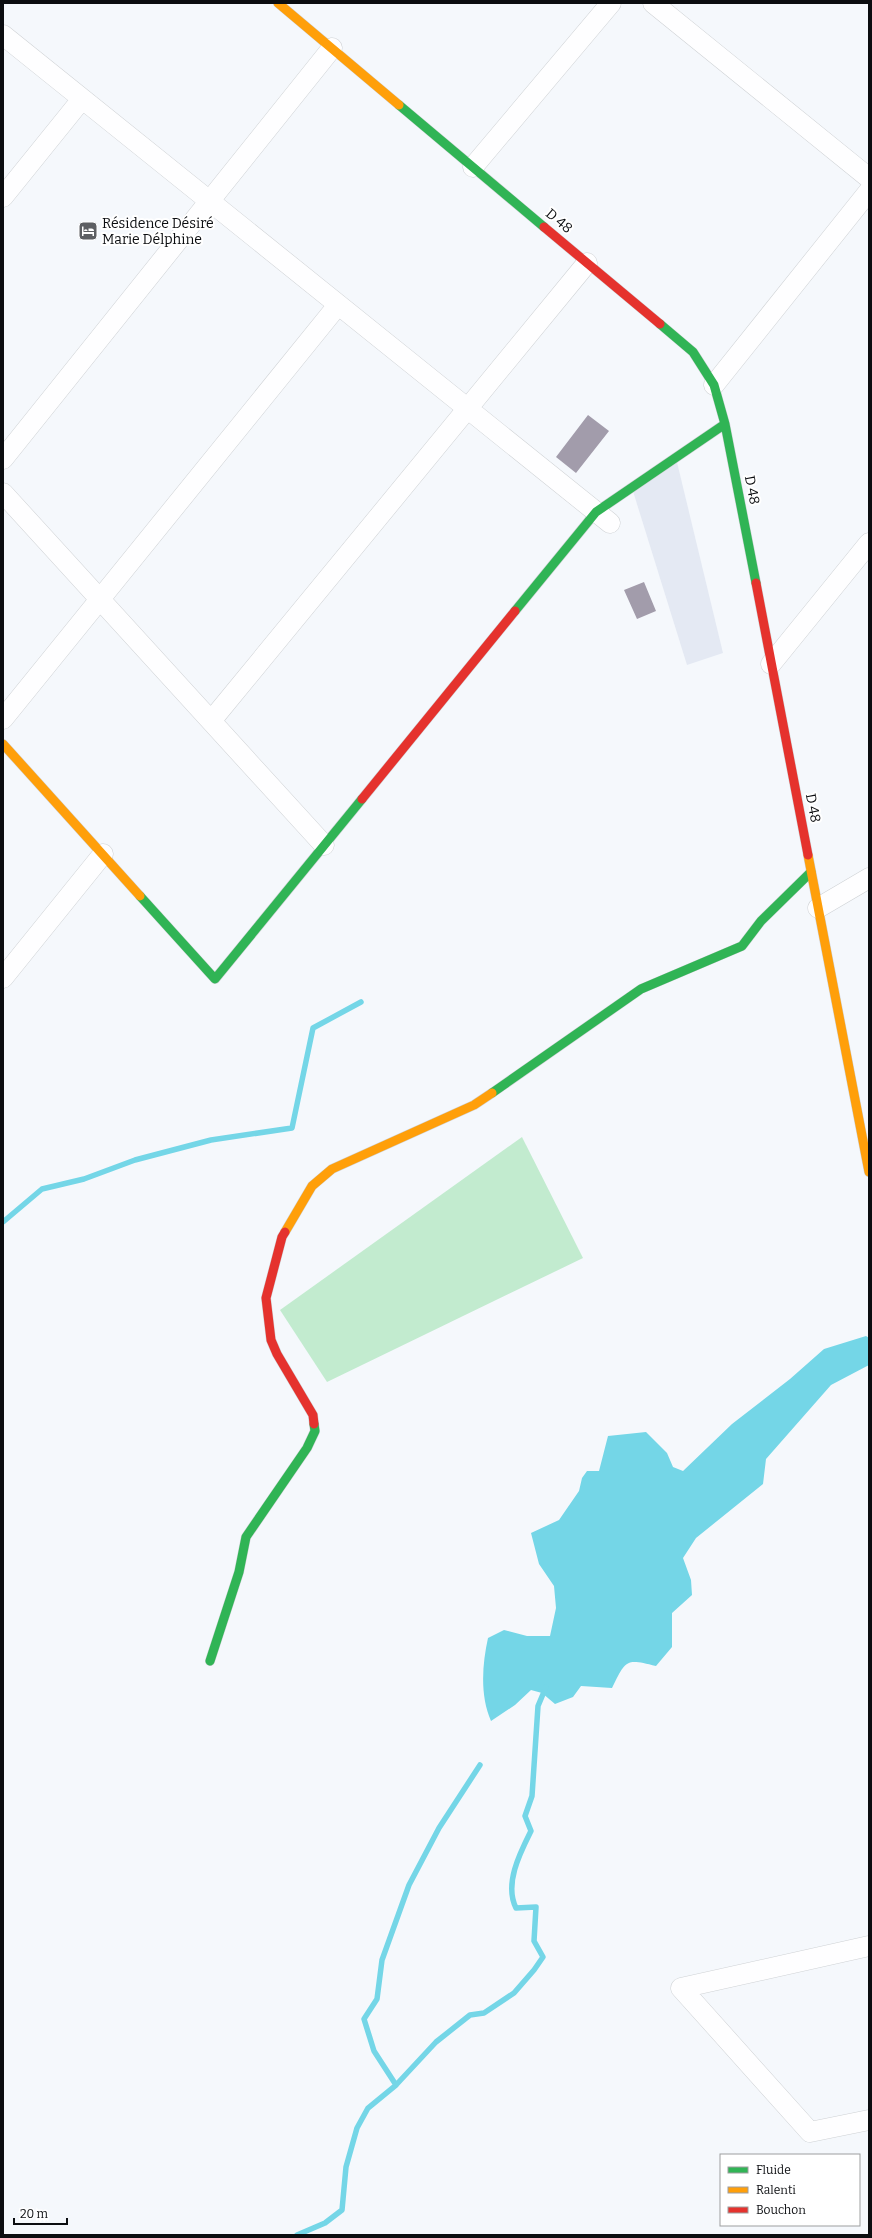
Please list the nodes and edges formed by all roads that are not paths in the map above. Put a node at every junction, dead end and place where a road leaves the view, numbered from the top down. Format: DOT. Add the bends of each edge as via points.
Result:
graph roads {
  1 [pos="278,3"];
  2 [pos="611,3"];
  3 [pos="653,3"];
  4 [pos="3,35"];
  5 [pos="332,48"];
  6 [pos="82,99"];
  7 [pos="473,167"];
  8 [pos="869,178"];
  9 [pos="869,191"];
  10 [pos="3,197"];
  11 [pos="209,201"];
  12 [pos="587,263"];
  13 [pos="338,305"];
  14 [pos="714,386"];
  15 [pos="468,409"];
  16 [pos="725,424"];
  17 [pos="3,459"];
  18 [pos="3,493"];
  19 [pos="603,518"];
  20 [pos="869,543"];
  21 [pos="100,599"];
  22 [pos="771,664"];
  23 [pos="3,719"];
  24 [pos="211,721"];
  25 [pos="3,744"];
  26 [pos="324,845"];
  27 [pos="102,854"];
  28 [pos="811,872"];
  29 [pos="869,878"];
  30 [pos="818,908"];
  31 [pos="3,978"];
  32 [pos="867,1151"];
  33 [pos="869,1172"];
  34 [pos="210,1661"];
  35 [pos="869,1946"];
  36 [pos="869,2120"];
  1 -- 5 [label="street, D 48"];
  2 -- 7 [label="street"];
  3 -- 8 [label="street"];
  4 -- 6 [label="street"];
  5 -- 7 [label="street, D 48"];
  5 -- 11 [label="street"];
  6 -- 10 [label="street"];
  6 -- 11 [label="street"];
  7 -- 12 [label="street, D 48"];
  9 -- 14 [label="street"];
  11 -- 13 [label="street"];
  11 -- 17 [label="street"];
  12 -- 14 [label="street, D 48" via="693,352"];
  12 -- 15 [label="street"];
  13 -- 15 [label="street"];
  13 -- 21 [label="street"];
  14 -- 16 [label="street, D 48"];
  15 -- 19 [label="street"];
  15 -- 24 [label="street"];
  16 -- 19 [label="street"];
  16 -- 22 [label="street, D 48"];
  18 -- 21 [label="street"];
  19 -- 26 [label="street"];
  20 -- 22 [label="street"];
  21 -- 23 [label="street"];
  21 -- 24 [label="street"];
  22 -- 28 [label="street, D 48"];
  24 -- 26 [label="street"];
  25 -- 27 [label="street"];
  26 -- 27 [label="street" via="215,979"];
  27 -- 31 [label="street"];
  28 -- 30 [label="street, D 48"];
  28 -- 34 [label="street" via="761,921 742,946 641,989 474,1105 332,1169 312,1186 282,1237 266,1298 276,1354 313,1415 315,1431 307,1448 246,1537 239,1572"];
  29 -- 30 [label="street"];
  30 -- 32 [label="street, D 48"];
  32 -- 33 [label="street, D 48"];
  35 -- 36 [label="street" via="681,1988 810,2132"];
}
